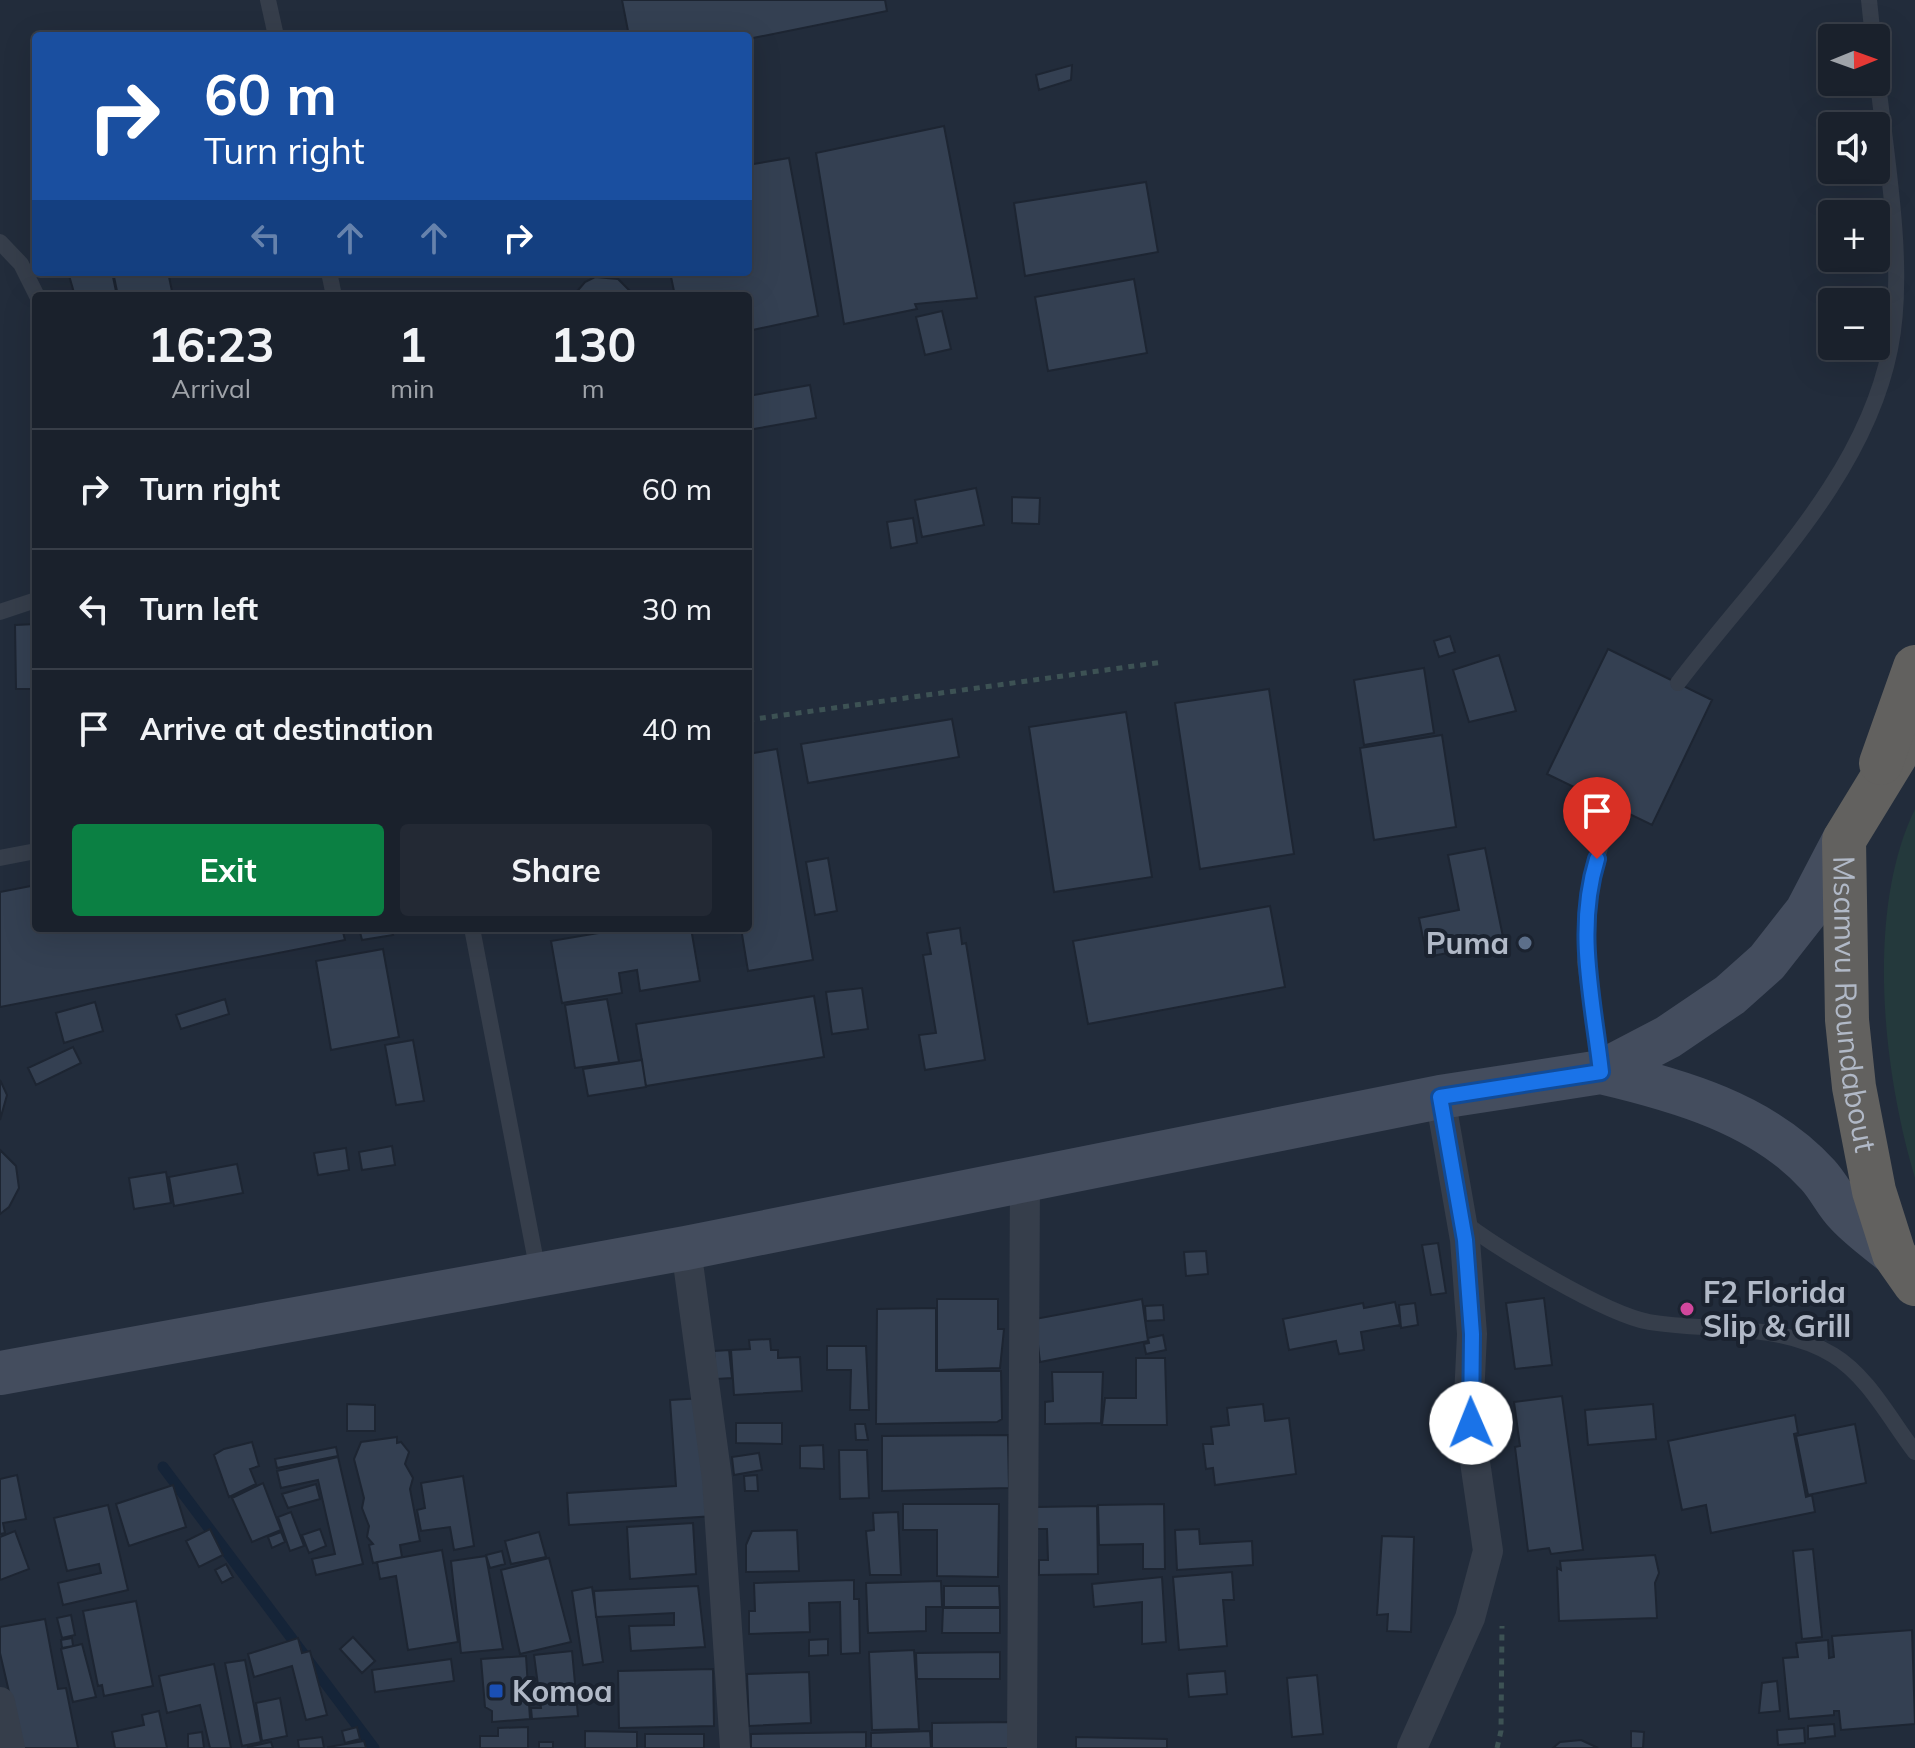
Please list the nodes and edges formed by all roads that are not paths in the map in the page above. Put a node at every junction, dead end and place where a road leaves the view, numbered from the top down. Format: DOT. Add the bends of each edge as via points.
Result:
graph roads {
  1 [pos="268,0"];
  2 [pos="1869,0"];
  3 [pos="1872,24"];
  4 [pos="275,32"];
  5 [pos="1879,96"];
  6 [pos="0,242"];
  7 [pos="35,292"];
  8 [pos="32,601"];
  9 [pos="0,612"];
  10 [pos="1915,667"];
  11 [pos="1678,683"];
  12 [pos="1915,735"];
  13 [pos="1870,796"];
  14 [pos="1612,806"];
  15 [pos="1844,840"];
  16 [pos="32,852"];
  17 [pos="0,858"];
  18 [pos="473,932"];
  19 [pos="1601,1072"];
  20 [pos="1440,1097"];
  21 [pos="1025,1180"];
  22 [pos="1462,1221"];
  23 [pos="686,1248"];
  24 [pos="1904,1269"];
  25 [pos="538,1275"];
  26 [pos="0,1373"];
  27 [pos="1915,1452"];
  28 [pos="0,1702"];
  29 [pos="10,1748"];
  30 [pos="735,1748"];
  31 [pos="1022,1748"];
  32 [pos="1412,1748"];
  1 -- 4 [label="lane"];
  2 -- 3 [label="lane"];
  5 -- 11 [label="lane" via="1896,297 1882,378 1841,472"];
  6 -- 7 [label="lane" via="21,264"];
  8 -- 9 [label="lane"];
  10 -- 13 [label="highway"];
  12 -- 13 [label="highway, Msamvu Roundabout"];
  13 -- 15 [label="highway, Msamvu Roundabout"];
  14 -- 19 [label="lane" via="1589,886 1585,962"];
  15 -- 19 [label="main road" via="1807,911 1767,962 1668,1037"];
  15 -- 24 [label="highway, Msamvu Roundabout" via="1847,1020 1854,1087 1874,1191"];
  16 -- 17 [label="lane"];
  18 -- 25 [label="lane"];
  19 -- 20 [label="main road"];
  19 -- 24 [label="main road" via="1688,1095 1782,1144 1818,1175 1846,1213"];
  20 -- 21 [label="main road"];
  20 -- 22 [label="street"];
  21 -- 23 [label="main road"];
  21 -- 31 [label="street"];
  22 -- 27 [label="lane" via="1492,1244 1610,1308 1647,1321 1778,1336 1836,1356 1863,1382"];
  22 -- 32 [label="street" via="1472,1334 1469,1398 1488,1551 1470,1618"];
  23 -- 25 [label="main road"];
  23 -- 30 [label="street" via="717,1479"];
  25 -- 26 [label="main road"];
  28 -- 29 [label="street"];
}
